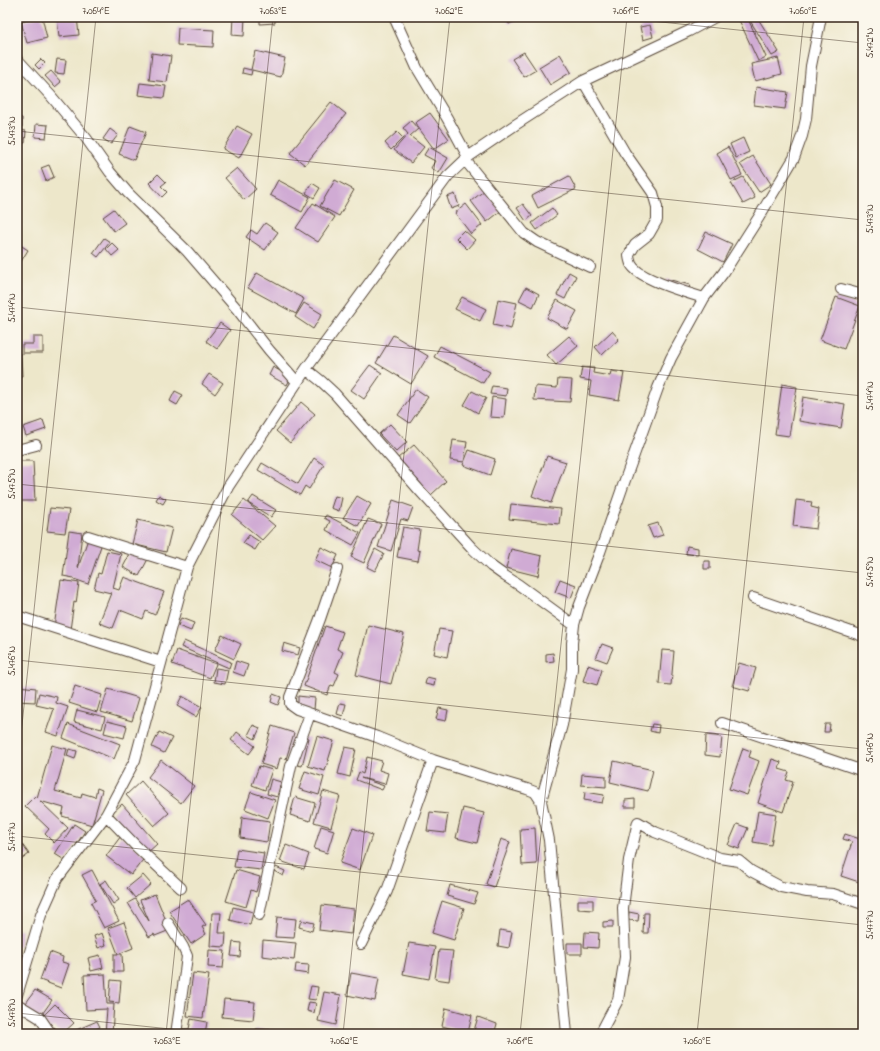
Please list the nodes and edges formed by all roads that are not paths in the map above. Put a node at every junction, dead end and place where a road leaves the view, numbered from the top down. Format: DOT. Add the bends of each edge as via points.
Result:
graph roads {
  1 [pos="394,17"];
  2 [pos="715,17"];
  3 [pos="821,17"];
  4 [pos="17,59"];
  5 [pos="583,81"];
  6 [pos="467,158"];
  7 [pos="590,267"];
  8 [pos="841,289"];
  9 [pos="863,295"];
  10 [pos="704,298"];
  11 [pos="306,369"];
  12 [pos="297,382"];
  13 [pos="36,445"];
  14 [pos="17,450"];
  15 [pos="88,536"];
  16 [pos="187,567"];
  17 [pos="337,569"];
  18 [pos="753,598"];
  19 [pos="17,616"];
  20 [pos="574,625"];
  21 [pos="863,636"];
  22 [pos="160,662"];
  23 [pos="310,714"];
  24 [pos="722,723"];
  25 [pos="433,760"];
  26 [pos="863,771"];
  27 [pos="541,801"];
  28 [pos="106,815"];
  29 [pos="181,888"];
  30 [pos="863,904"];
  31 [pos="259,915"];
  32 [pos="168,923"];
  33 [pos="361,944"];
  34 [pos="17,995"];
  35 [pos="17,1004"];
  36 [pos="51,1034"];
  37 [pos="176,1034"];
  38 [pos="567,1034"];
  39 [pos="600,1034"];
  1 -- 6 [label="street" via="417,68"];
  2 -- 5 [label="street"];
  3 -- 10 [label="street" via="811,66 806,119 794,158 724,272"];
  4 -- 12 [label="street" via="86,138 128,193 187,251"];
  5 -- 6 [label="street"];
  5 -- 10 [label="street" via="625,153 653,193 657,207 657,220 649,234 635,245 629,255 631,265 652,280"];
  6 -- 7 [label="street" via="524,233 537,242"];
  6 -- 11 [label="street" via="443,182"];
  8 -- 9 [label="street"];
  10 -- 20 [label="street" via="671,358 658,388"];
  11 -- 12 [label="street"];
  11 -- 20 [label="street" via="335,394 472,548 491,566"];
  12 -- 16 [label="street" via="228,487"];
  13 -- 14 [label="street"];
  15 -- 16 [label="street"];
  16 -- 22 [label="street"];
  17 -- 23 [label="street" via="290,697 290,704"];
  18 -- 21 [label="street"];
  19 -- 22 [label="street"];
  20 -- 27 [label="street" via="572,669 562,725"];
  22 -- 28 [label="street" via="135,760"];
  23 -- 25 [label="street"];
  23 -- 31 [label="street" via="291,766"];
  24 -- 26 [label="street"];
  25 -- 27 [label="street" via="535,792"];
  25 -- 33 [label="street" via="387,891"];
  27 -- 38 [label="street" via="549,840"];
  28 -- 29 [label="street"];
  28 -- 34 [label="street" via="57,878 40,916"];
  30 -- 39 [label="street" via="833,894 781,888 739,861 720,858 654,832 638,822 629,860 623,908 625,957 618,1000"];
  32 -- 37 [label="street" via="187,956"];
  35 -- 36 [label="street" via="40,1018"];
}
